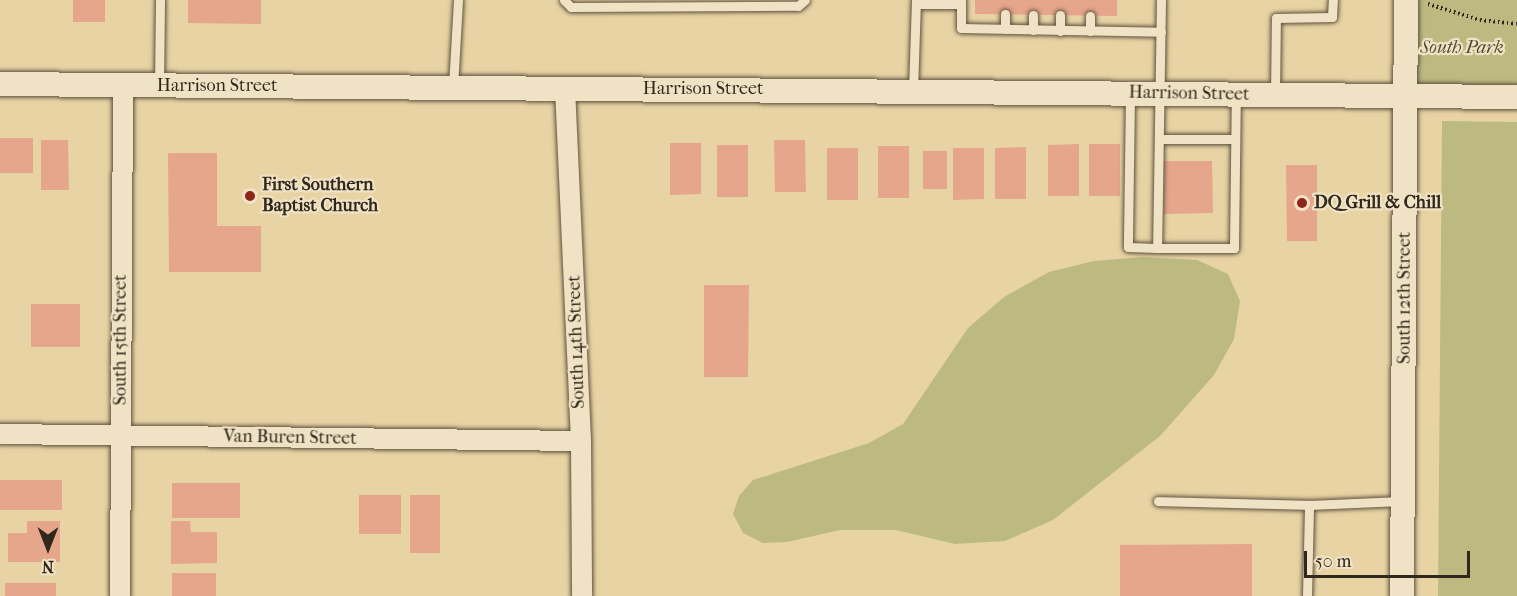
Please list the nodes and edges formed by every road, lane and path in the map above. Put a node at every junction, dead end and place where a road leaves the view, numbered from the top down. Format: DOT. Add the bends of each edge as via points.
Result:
graph roads {
  1 [pos="160,0"];
  2 [pos="458,0"];
  3 [pos="564,0"];
  4 [pos="805,0"];
  5 [pos="1161,0"];
  6 [pos="1333,0"];
  7 [pos="916,2"];
  8 [pos="961,2"];
  9 [pos="1406,2"];
  10 [pos="1005,14"];
  11 [pos="1033,15"];
  12 [pos="1060,15"];
  13 [pos="1090,16"];
  14 [pos="1517,24"];
  15 [pos="1005,29"];
  16 [pos="1033,30"];
  17 [pos="1060,30"];
  18 [pos="1090,31"];
  19 [pos="1161,32"];
  20 [pos="0,84"];
  21 [pos="123,85"];
  22 [pos="159,85"];
  23 [pos="453,88"];
  24 [pos="566,88"];
  25 [pos="913,91"];
  26 [pos="1130,93"];
  27 [pos="1160,94"];
  28 [pos="1236,94"];
  29 [pos="1275,95"];
  30 [pos="1406,96"];
  31 [pos="1517,97"];
  32 [pos="1159,139"];
  33 [pos="1235,139"];
  34 [pos="1157,248"];
  35 [pos="0,434"];
  36 [pos="120,436"];
  37 [pos="581,441"];
  38 [pos="1158,501"];
  39 [pos="1403,501"];
  40 [pos="1309,505"];
  41 [pos="120,596"];
  42 [pos="582,596"];
  43 [pos="1307,596"];
  44 [pos="1402,596"];
  1 -- 22 [label="lane"];
  2 -- 23 [label="lane"];
  3 -- 4 [label="lane" via="572,7 594,7 798,6"];
  5 -- 19 [label="lane"];
  6 -- 29 [label="lane" via="1332,17 1276,18"];
  7 -- 8 [label="lane"];
  7 -- 25 [label="lane"];
  8 -- 15 [label="lane" via="961,28"];
  9 -- 14 [label="path" via="1435,5 1480,20"];
  9 -- 30 [label="street, South 12th Street"];
  10 -- 15 [label="lane"];
  11 -- 16 [label="lane"];
  12 -- 17 [label="lane"];
  13 -- 18 [label="lane"];
  15 -- 16 [label="lane"];
  16 -- 17 [label="lane"];
  17 -- 18 [label="lane"];
  18 -- 19 [label="lane"];
  19 -- 27 [label="lane"];
  20 -- 21 [label="street, Harrison Street"];
  21 -- 22 [label="street, Harrison Street"];
  21 -- 36 [label="street, South 15th Street"];
  22 -- 23 [label="street, Harrison Street"];
  23 -- 24 [label="street, Harrison Street"];
  24 -- 25 [label="street, Harrison Street"];
  24 -- 37 [label="street, South 14th Street"];
  25 -- 26 [label="street, Harrison Street"];
  26 -- 27 [label="street, Harrison Street"];
  26 -- 34 [label="lane" via="1128,247"];
  27 -- 28 [label="street, Harrison Street"];
  27 -- 32 [label="lane"];
  28 -- 29 [label="street, Harrison Street"];
  28 -- 33 [label="lane"];
  29 -- 30 [label="street, Harrison Street"];
  30 -- 31 [label="street, Harrison Street"];
  30 -- 39 [label="street, South 12th Street"];
  32 -- 33 [label="lane"];
  32 -- 34 [label="lane"];
  33 -- 34 [label="lane" via="1234,248"];
  35 -- 36 [label="street, Van Buren Street"];
  36 -- 37 [label="street, Van Buren Street"];
  36 -- 41 [label="street, South 15th Street"];
  37 -- 42 [label="street, South 14th Street"];
  38 -- 40 [label="lane"];
  39 -- 40 [label="lane"];
  39 -- 44 [label="street, South 12th Street"];
  40 -- 43 [label="lane"];
}
